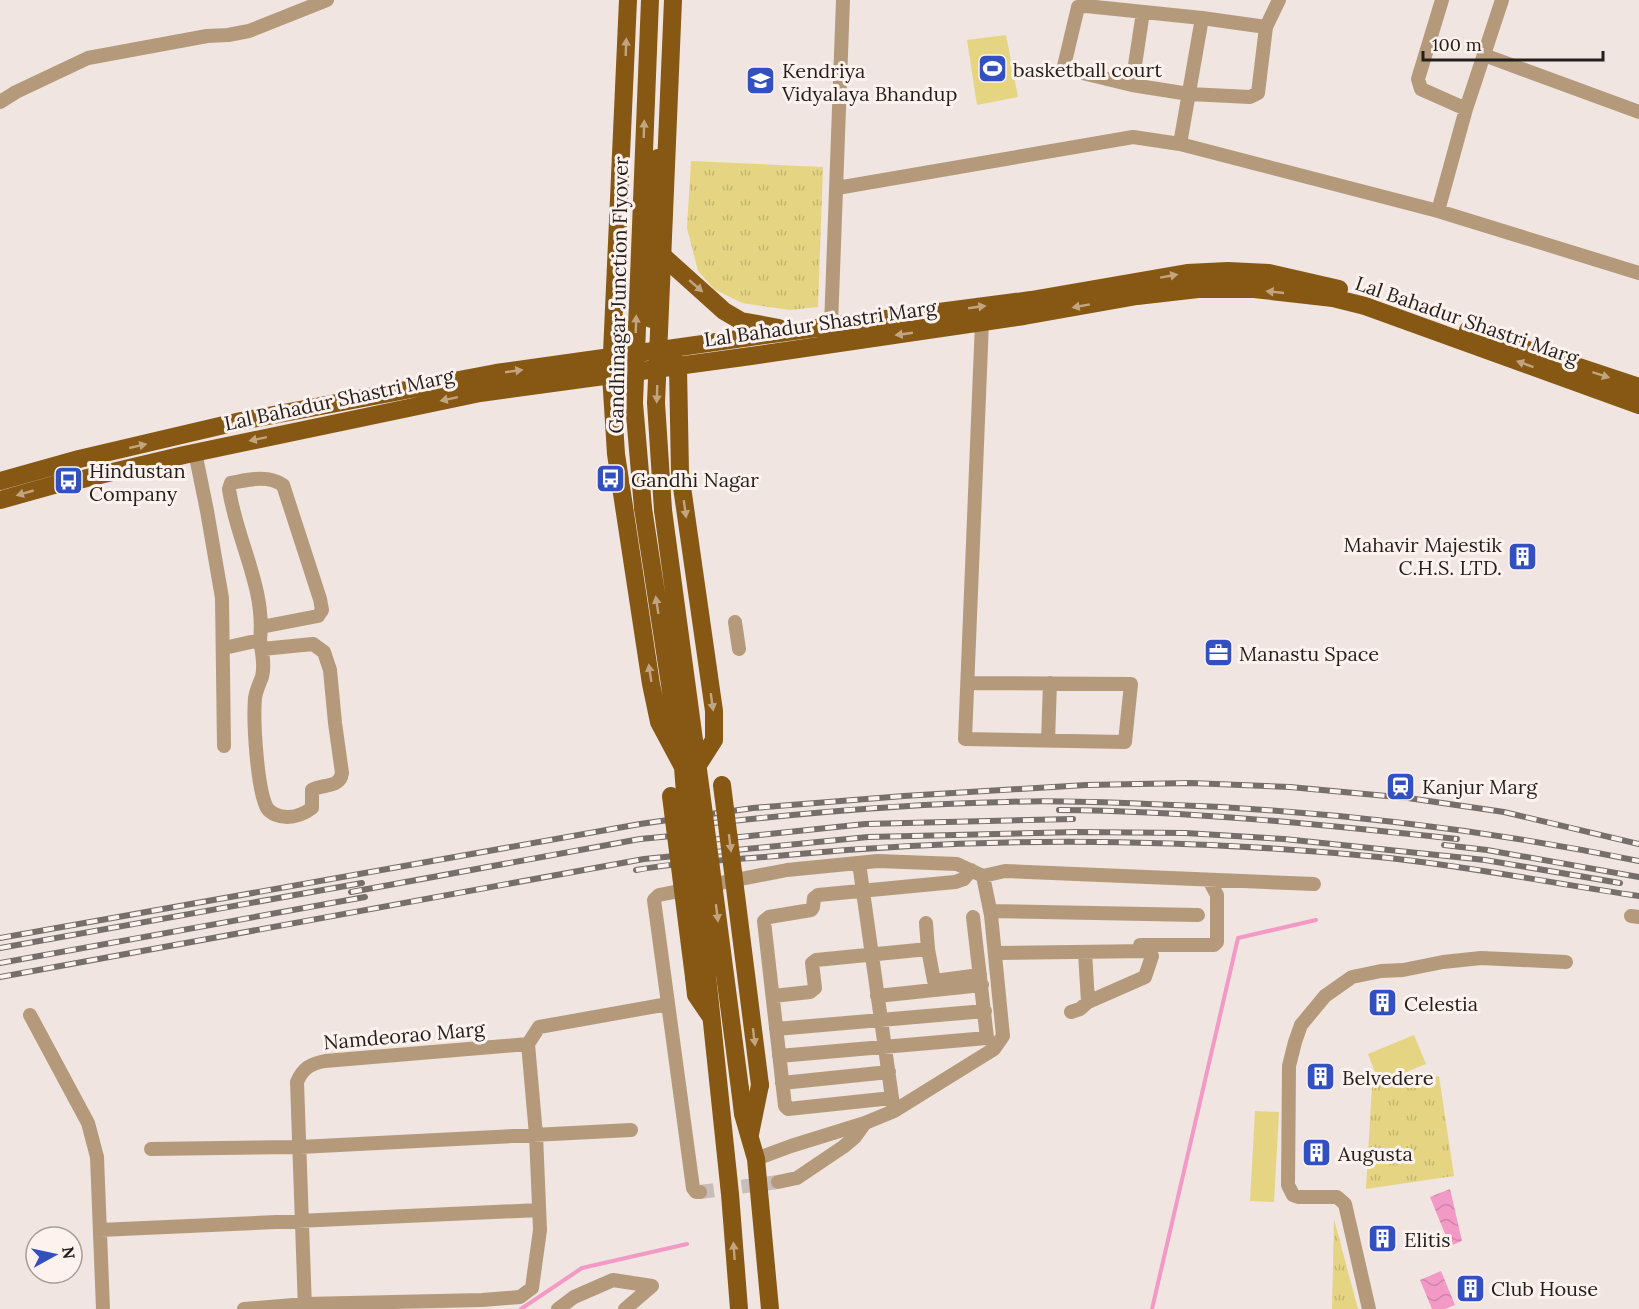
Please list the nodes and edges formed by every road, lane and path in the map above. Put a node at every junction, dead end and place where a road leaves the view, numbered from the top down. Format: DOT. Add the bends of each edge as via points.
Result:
graph roads {
  1 [pos="327,0"];
  2 [pos="628,0"];
  3 [pos="650,0"];
  4 [pos="674,0"];
  5 [pos="681,0"];
  6 [pos="843,0"];
  7 [pos="1280,0"];
  8 [pos="1442,0"];
  9 [pos="1498,1"];
  10 [pos="1143,12"];
  11 [pos="1202,18"];
  12 [pos="1266,27"];
  13 [pos="1484,55"];
  14 [pos="1132,84"];
  15 [pos="1189,94"];
  16 [pos="0,102"];
  17 [pos="1466,109"];
  18 [pos="1639,112"];
  19 [pos="1180,144"];
  20 [pos="837,188"];
  21 [pos="1438,211"];
  22 [pos="652,247"];
  23 [pos="1639,273"];
  24 [pos="982,322"];
  25 [pos="831,326"];
  26 [pos="794,331"];
  27 [pos="667,349"];
  28 [pos="612,357"];
  29 [pos="678,367"];
  30 [pos="555,374"];
  31 [pos="611,375"];
  32 [pos="479,385"];
  33 [pos="1639,387"];
  34 [pos="1639,405"];
  35 [pos="195,452"];
  36 [pos="0,481"];
  37 [pos="0,500"];
  38 [pos="735,622"];
  39 [pos="261,639"];
  40 [pos="224,648"];
  41 [pos="739,649"];
  42 [pos="968,683"];
  43 [pos="1050,683"];
  44 [pos="1048,741"];
  45 [pos="224,746"];
  46 [pos="690,766"];
  47 [pos="686,793"];
  48 [pos="859,863"];
  49 [pos="977,873"];
  50 [pos="1209,880"];
  51 [pos="1314,884"];
  52 [pos="863,890"];
  53 [pos="990,910"];
  54 [pos="1198,915"];
  55 [pos="973,917"];
  56 [pos="926,923"];
  57 [pos="994,948"];
  58 [pos="928,949"];
  59 [pos="1085,952"];
  60 [pos="872,953"];
  61 [pos="1566,962"];
  62 [pos="981,980"];
  63 [pos="934,985"];
  64 [pos="773,996"];
  65 [pos="877,996"];
  66 [pos="1088,1002"];
  67 [pos="668,1004"];
  68 [pos="985,1011"];
  69 [pos="1071,1012"];
  70 [pos="30,1015"];
  71 [pos="882,1020"];
  72 [pos="776,1029"];
  73 [pos="528,1044"];
  74 [pos="885,1047"];
  75 [pos="779,1056"];
  76 [pos="889,1072"];
  77 [pos="782,1083"];
  78 [pos="893,1104"];
  79 [pos="865,1123"];
  80 [pos="631,1130"];
  81 [pos="536,1135"];
  82 [pos="749,1139"];
  83 [pos="300,1147"];
  84 [pos="151,1149"];
  85 [pos="756,1159"];
  86 [pos="778,1182"];
  87 [pos="700,1192"];
  88 [pos="539,1210"];
  89 [pos="303,1221"];
  90 [pos="100,1230"];
  91 [pos="396,1306"];
  92 [pos="305,1307"];
  93 [pos="104,1309"];
  94 [pos="244,1309"];
  95 [pos="558,1309"];
  96 [pos="625,1309"];
  97 [pos="739,1309"];
  98 [pos="770,1309"];
  99 [pos="1369,1309"];
  1 -- 16 [label="street" via="249,31 88,58"];
  28 -- 2 [label="main road, one-way"];
  46 -- 3 [label="main road, Gandhinagar Junction Flyover, one-way, bridge" via="642,508 633,404"];
  4 -- 46 [label="main road, Gandhinagar Junction Flyover, one-way, bridge" via="656,403 663,510"];
  5 -- 22 [label="main road" via="666,33"];
  6 -- 20 [label="street"];
  7 -- 12 [label="street"];
  8 -- 17 [label="street" via="1418,79 1421,89"];
  9 -- 13 [label="street"];
  10 -- 11 [label="street"];
  10 -- 14 [label="street"];
  10 -- 14 [label="street" via="1078,8 1064,66"];
  11 -- 12 [label="street"];
  11 -- 15 [label="street"];
  12 -- 15 [label="street" via="1258,93 1250,97"];
  13 -- 17 [label="street"];
  13 -- 18 [label="street"];
  14 -- 15 [label="street"];
  15 -- 19 [label="street"];
  17 -- 21 [label="street"];
  19 -- 20 [label="street" via="1133,137"];
  19 -- 21 [label="street"];
  20 -- 25 [label="street"];
  21 -- 23 [label="street"];
  22 -- 26 [label="main road, one-way" via="724,311 741,321"];
  22 -- 27 [label="main road" via="651,324"];
  24 -- 29 [label="main road, Lal Bahadur Shastri Marg, one-way"];
  34 -- 24 [label="main road, Lal Bahadur Shastri Marg, one-way" via="1365,306 1333,298 1254,289 1198,289"];
  24 -- 42 [label="street"];
  25 -- 26 [label="main road, Lal Bahadur Shastri Marg"];
  25 -- 33 [label="main road, Lal Bahadur Shastri Marg, one-way" via="1031,300 1187,273 1269,273 1334,287"];
  26 -- 27 [label="main road, Lal Bahadur Shastri Marg"];
  27 -- 28 [label="main road, Lal Bahadur Shastri Marg"];
  27 -- 29 [label="main road"];
  28 -- 30 [label="main road, Lal Bahadur Shastri Marg"];
  28 -- 31 [label="main road"];
  29 -- 31 [label="main road, Lal Bahadur Shastri Marg"];
  29 -- 46 [label="main road, one-way" via="680,473 714,711 714,740"];
  30 -- 31 [label="main road, Lal Bahadur Shastri Marg"];
  30 -- 32 [label="main road, Lal Bahadur Shastri Marg"];
  46 -- 31 [label="main road, one-way" via="659,722 651,684 616,454"];
  32 -- 35 [label="main road, Lal Bahadur Shastri Marg, one-way"];
  36 -- 32 [label="main road, Lal Bahadur Shastri Marg, one-way" via="241,421"];
  35 -- 37 [label="main road, Lal Bahadur Shastri Marg, one-way"];
  35 -- 40 [label="street" via="222,598"];
  38 -- 41 [label="street"];
  39 -- 39 [label="street" via="322,610 283,485 262,478 231,483 229,489 258,598"];
  39 -- 39 [label="street" via="262,675 254,714 264,800 273,814 295,817 312,808 312,790 341,780 330,670 324,652 313,644"];
  39 -- 40 [label="street"];
  40 -- 45 [label="street"];
  42 -- 43 [label="street"];
  42 -- 44 [label="street" via="965,739"];
  43 -- 44 [label="street"];
  43 -- 44 [label="street" via="1131,684 1125,742"];
  46 -- 47 [label="main road"];
  46 -- 47 [label="main road"];
  46 -- 82 [label="main road, one-way, bridge" via="722,785 760,1085"];
  47 -- 82 [label="main road, one-way, bridge"];
  97 -- 47 [label="main road, one-way, bridge" via="713,1022 701,976"];
  48 -- 49 [label="street" via="957,864"];
  48 -- 52 [label="street"];
  48 -- 67 [label="street" via="767,873 659,895 654,900"];
  49 -- 50 [label="street"];
  49 -- 52 [label="street" via="955,882"];
  49 -- 53 [label="street"];
  50 -- 51 [label="street"];
  50 -- 57 [label="street" via="1217,896 1214,945"];
  52 -- 60 [label="street"];
  52 -- 64 [label="street" via="818,895 811,910 764,921"];
  53 -- 54 [label="street"];
  53 -- 57 [label="street"];
  55 -- 62 [label="street"];
  56 -- 58 [label="street"];
  57 -- 59 [label="street"];
  57 -- 78 [label="street" via="1003,1036 994,1050"];
  58 -- 60 [label="street"];
  58 -- 63 [label="street"];
  59 -- 66 [label="street"];
  59 -- 66 [label="street" via="1149,951 1152,956 1145,977"];
  60 -- 64 [label="street" via="816,960 812,963 815,988"];
  60 -- 65 [label="street"];
  61 -- 99 [label="street" via="1481,958 1360,974 1325,996 1301,1025 1289,1066 1288,1185 1293,1195 1299,1197 1337,1197 1345,1204"];
  62 -- 63 [label="street"];
  62 -- 68 [label="street"];
  63 -- 65 [label="street"];
  64 -- 72 [label="street"];
  65 -- 71 [label="street"];
  66 -- 69 [label="street"];
  67 -- 73 [label="street" via="539,1027"];
  67 -- 87 [label="street" via="693,1188"];
  68 -- 71 [label="street"];
  68 -- 74 [label="street" via="987,1038"];
  70 -- 90 [label="street" via="88,1123 97,1157"];
  71 -- 72 [label="street"];
  71 -- 74 [label="street"];
  72 -- 75 [label="street"];
  73 -- 81 [label="street"];
  73 -- 83 [label="street, Namdeorao Marg" via="312,1063 302,1070 297,1082"];
  74 -- 75 [label="street"];
  74 -- 76 [label="street"];
  75 -- 77 [label="street"];
  76 -- 77 [label="street"];
  76 -- 78 [label="street"];
  77 -- 78 [label="street" via="788,1108"];
  78 -- 79 [label="street"];
  79 -- 85 [label="street"];
  79 -- 86 [label="street" via="855,1137 834,1153 797,1178"];
  80 -- 81 [label="street"];
  81 -- 83 [label="street"];
  81 -- 88 [label="street"];
  82 -- 85 [label="main road"];
  83 -- 84 [label="street"];
  83 -- 89 [label="street, Namdeorao Marg"];
  85 -- 98 [label="main road"];
  88 -- 89 [label="street"];
  88 -- 91 [label="street" via="532,1288 520,1297"];
  89 -- 90 [label="street"];
  89 -- 92 [label="street, Namdeorao Marg"];
  90 -- 93 [label="street"];
  91 -- 92 [label="street"];
  92 -- 94 [label="street"];
  95 -- 96 [label="street" via="574,1297 613,1280 652,1286"];
}
